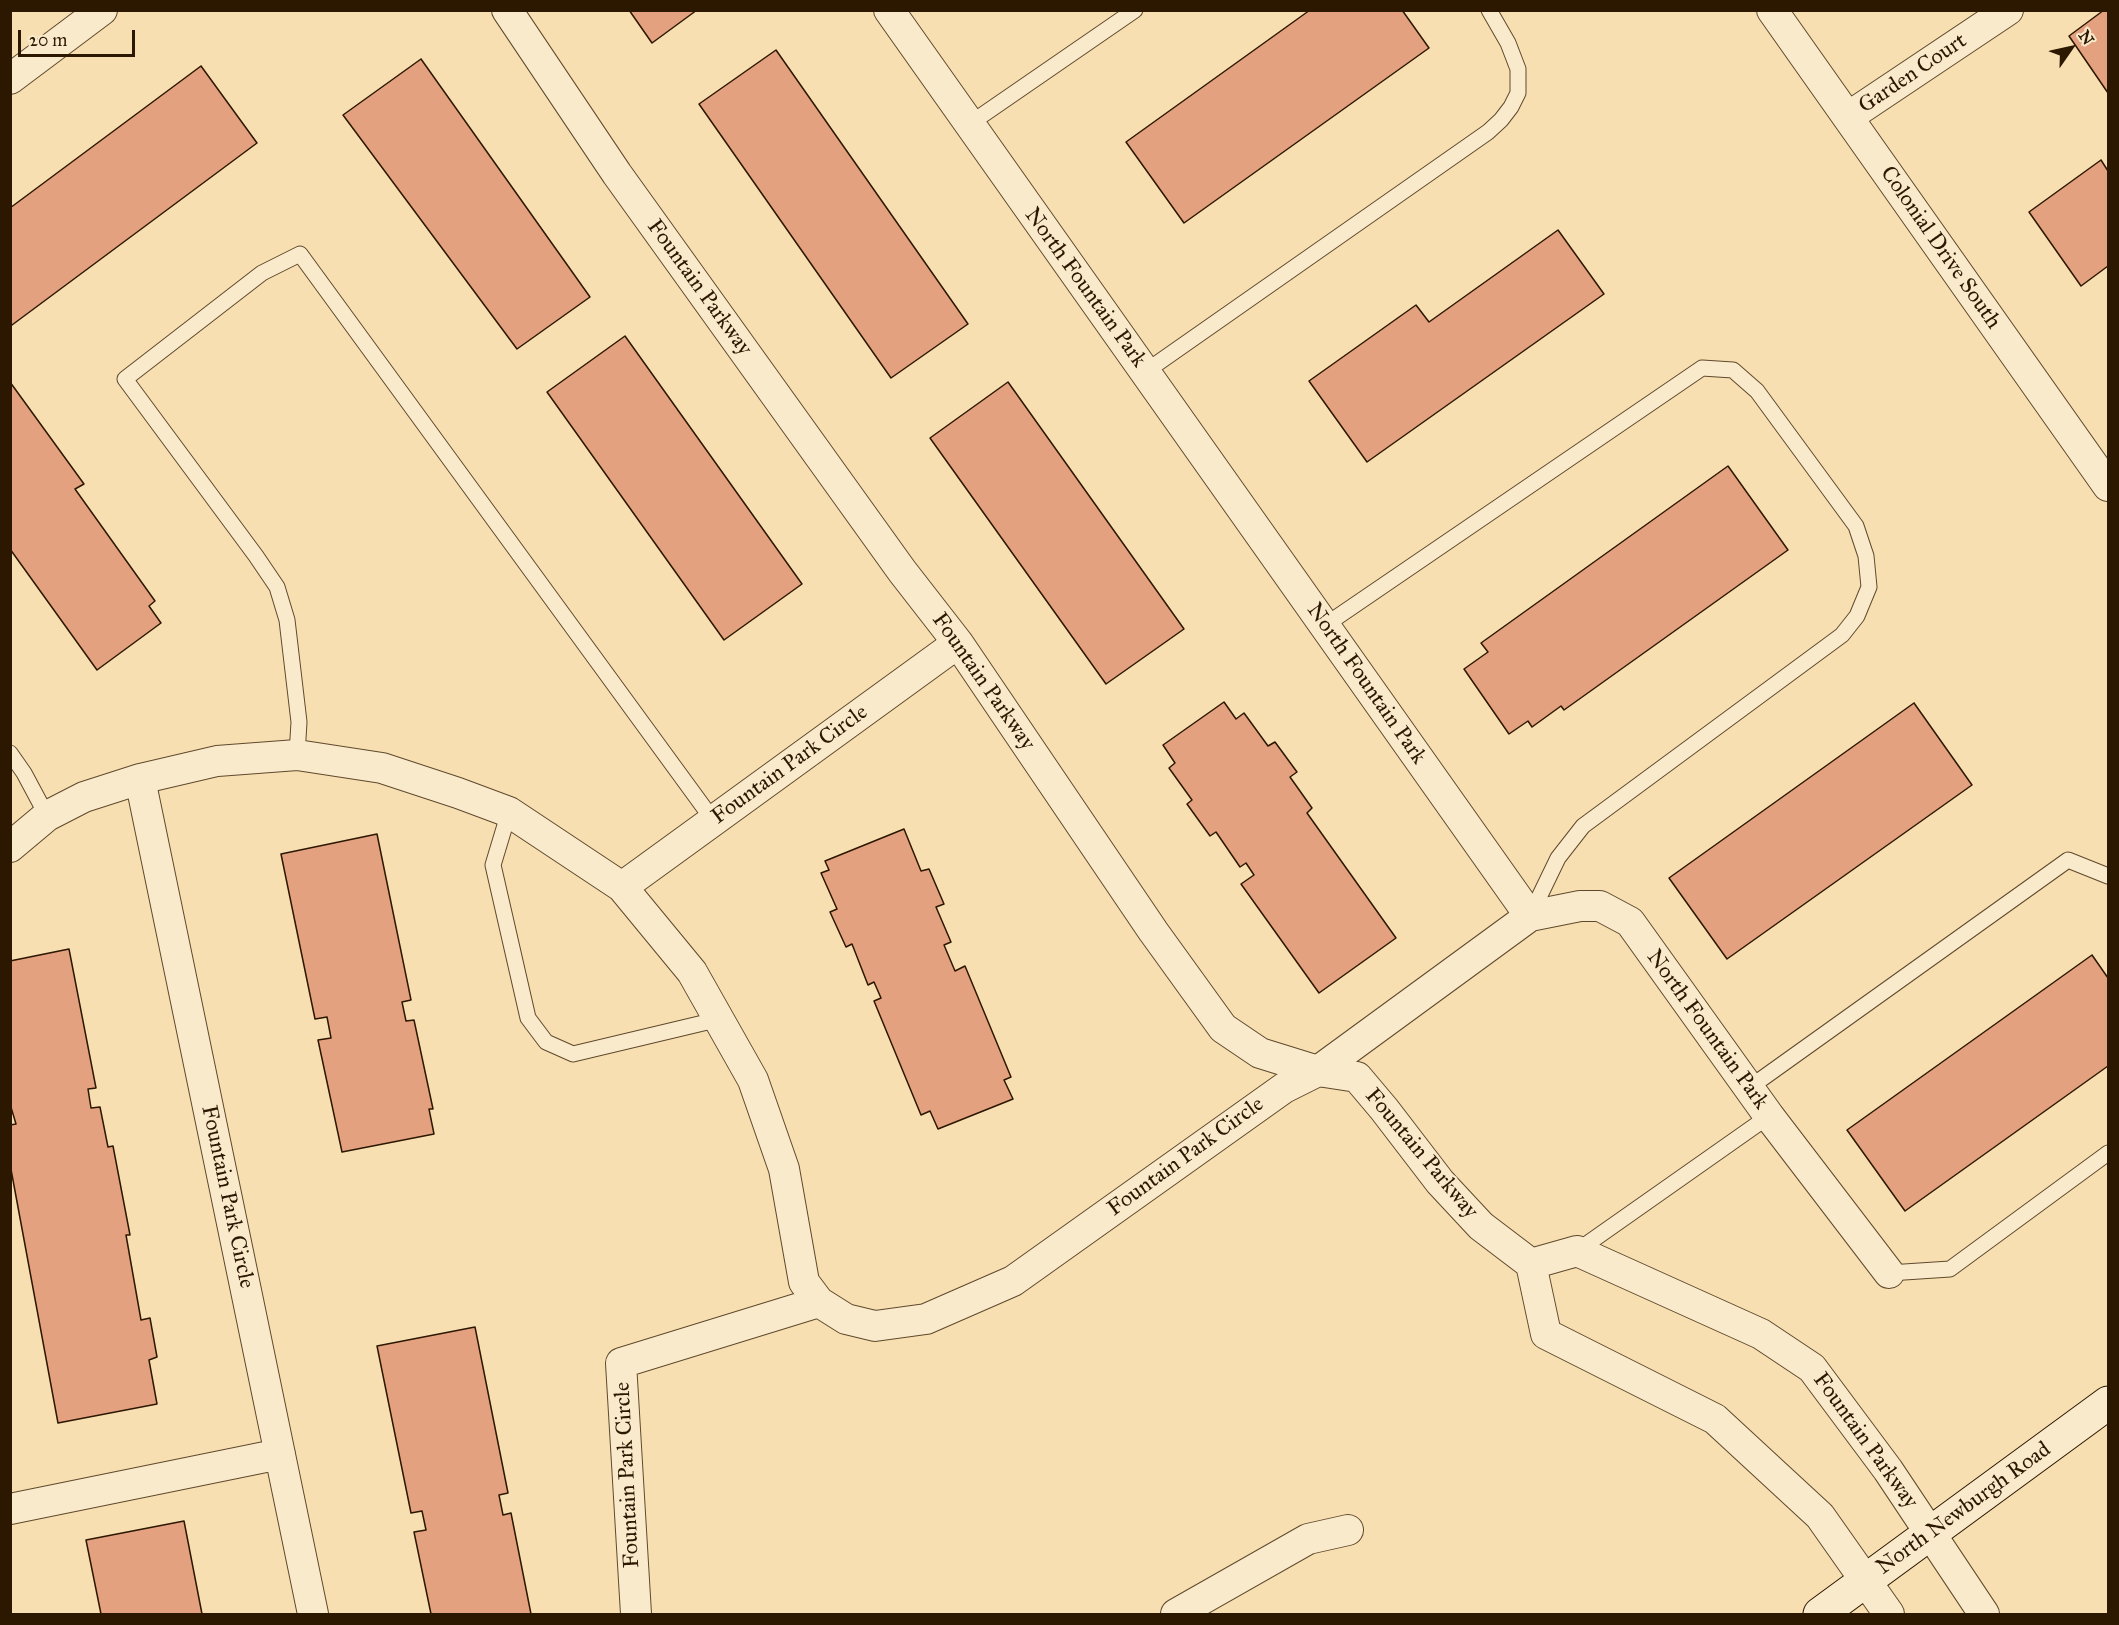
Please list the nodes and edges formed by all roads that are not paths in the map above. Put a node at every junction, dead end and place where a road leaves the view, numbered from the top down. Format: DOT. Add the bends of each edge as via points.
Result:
graph roads {
  1 [pos="102,10"];
  2 [pos="507,10"];
  3 [pos="889,10"];
  4 [pos="1135,10"];
  5 [pos="1490,10"];
  6 [pos="1772,10"];
  7 [pos="2008,10"];
  8 [pos="10,80"];
  9 [pos="1848,117"];
  10 [pos="968,125"];
  11 [pos="1145,372"];
  12 [pos="2109,486"];
  13 [pos="1324,626"];
  14 [pos="958,643"];
  15 [pos="10,753"];
  16 [pos="297,754"];
  17 [pos="140,779"];
  18 [pos="509,812"];
  19 [pos="47,816"];
  20 [pos="713,820"];
  21 [pos="10,847"];
  22 [pos="2109,876"];
  23 [pos="622,887"];
  24 [pos="1530,916"];
  25 [pos="720,1019"];
  26 [pos="1318,1071"];
  27 [pos="1749,1088"];
  28 [pos="1769,1116"];
  29 [pos="2109,1154"];
  30 [pos="1576,1251"];
  31 [pos="1531,1264"];
  32 [pos="1889,1273"];
  33 [pos="819,1302"];
  34 [pos="2109,1403"];
  35 [pos="280,1454"];
  36 [pos="10,1509"];
  37 [pos="1348,1530"];
  38 [pos="1931,1532"];
  39 [pos="1865,1582"];
  40 [pos="314,1614"];
  41 [pos="636,1614"];
  42 [pos="1176,1614"];
  43 [pos="1820,1614"];
  44 [pos="1889,1614"];
  45 [pos="1984,1614"];
  1 -- 8 [label="street"];
  2 -- 14 [label="street, Fountain Parkway" via="617,174"];
  3 -- 10 [label="street, North Fountain Park"];
  4 -- 10 [label="lane"];
  5 -- 11 [label="lane" via="1518,69 1518,93 1501,120"];
  6 -- 9 [label="street, Colonial Drive South"];
  7 -- 9 [label="street, Garden Court"];
  9 -- 12 [label="street, Colonial Drive South"];
  10 -- 11 [label="street, North Fountain Park"];
  11 -- 13 [label="street, North Fountain Park"];
  13 -- 24 [label="street, North Fountain Park"];
  13 -- 24 [label="lane" via="1702,368 1733,370 1757,392 1856,526 1866,556 1869,587 1857,616 1842,635 1583,826 1558,858"];
  14 -- 20 [label="street, Fountain Park Circle"];
  14 -- 26 [label="street, Fountain Parkway" via="1223,1028 1260,1053"];
  15 -- 19 [label="lane"];
  16 -- 17 [label="street, Fountain Park Circle" via="217,761"];
  16 -- 18 [label="street, Fountain Park Circle" via="382,768"];
  16 -- 20 [label="lane" via="299,722 287,620 277,587 125,379 262,273 300,254"];
  17 -- 19 [label="street, Fountain Park Circle" via="84,797"];
  17 -- 35 [label="street, Fountain Park Circle"];
  18 -- 23 [label="street, Fountain Park Circle"];
  18 -- 25 [label="lane" via="493,865 528,1018 546,1042 573,1054"];
  19 -- 21 [label="street, Fountain Park Circle"];
  20 -- 23 [label="street, Fountain Park Circle"];
  22 -- 27 [label="lane" via="2068,860"];
  23 -- 25 [label="street, Fountain Park Circle" via="692,972"];
  24 -- 26 [label="street, Fountain Park Circle"];
  24 -- 27 [label="street, North Fountain Park" via="1600,906 1630,922"];
  25 -- 33 [label="street, Fountain Park Circle" via="757,1091 784,1169 804,1282"];
  26 -- 31 [label="street, Fountain Parkway" via="1357,1077 1440,1182 1481,1226"];
  26 -- 33 [label="street, Fountain Park Circle" via="1284,1088 1013,1281 926,1318 875,1326 846,1319"];
  27 -- 28 [label="street, North Fountain Park"];
  28 -- 30 [label="lane"];
  28 -- 32 [label="street, North Fountain Park"];
  29 -- 32 [label="lane" via="1950,1269"];
  30 -- 31 [label="street"];
  30 -- 38 [label="street, Fountain Parkway" via="1761,1334 1812,1368"];
  31 -- 39 [label="street" via="1546,1334 1715,1419 1820,1516"];
  33 -- 41 [label="street, Fountain Park Circle" via="621,1363"];
  34 -- 38 [label="main road, North Newburgh Road"];
  35 -- 36 [label="street"];
  35 -- 40 [label="street, Fountain Park Circle"];
  37 -- 42 [label="street" via="1308,1539"];
  38 -- 39 [label="main road, North Newburgh Road"];
  38 -- 45 [label="street, Fountain Parkway"];
  39 -- 43 [label="main road, North Newburgh Road"];
  39 -- 44 [label="street"];
}
